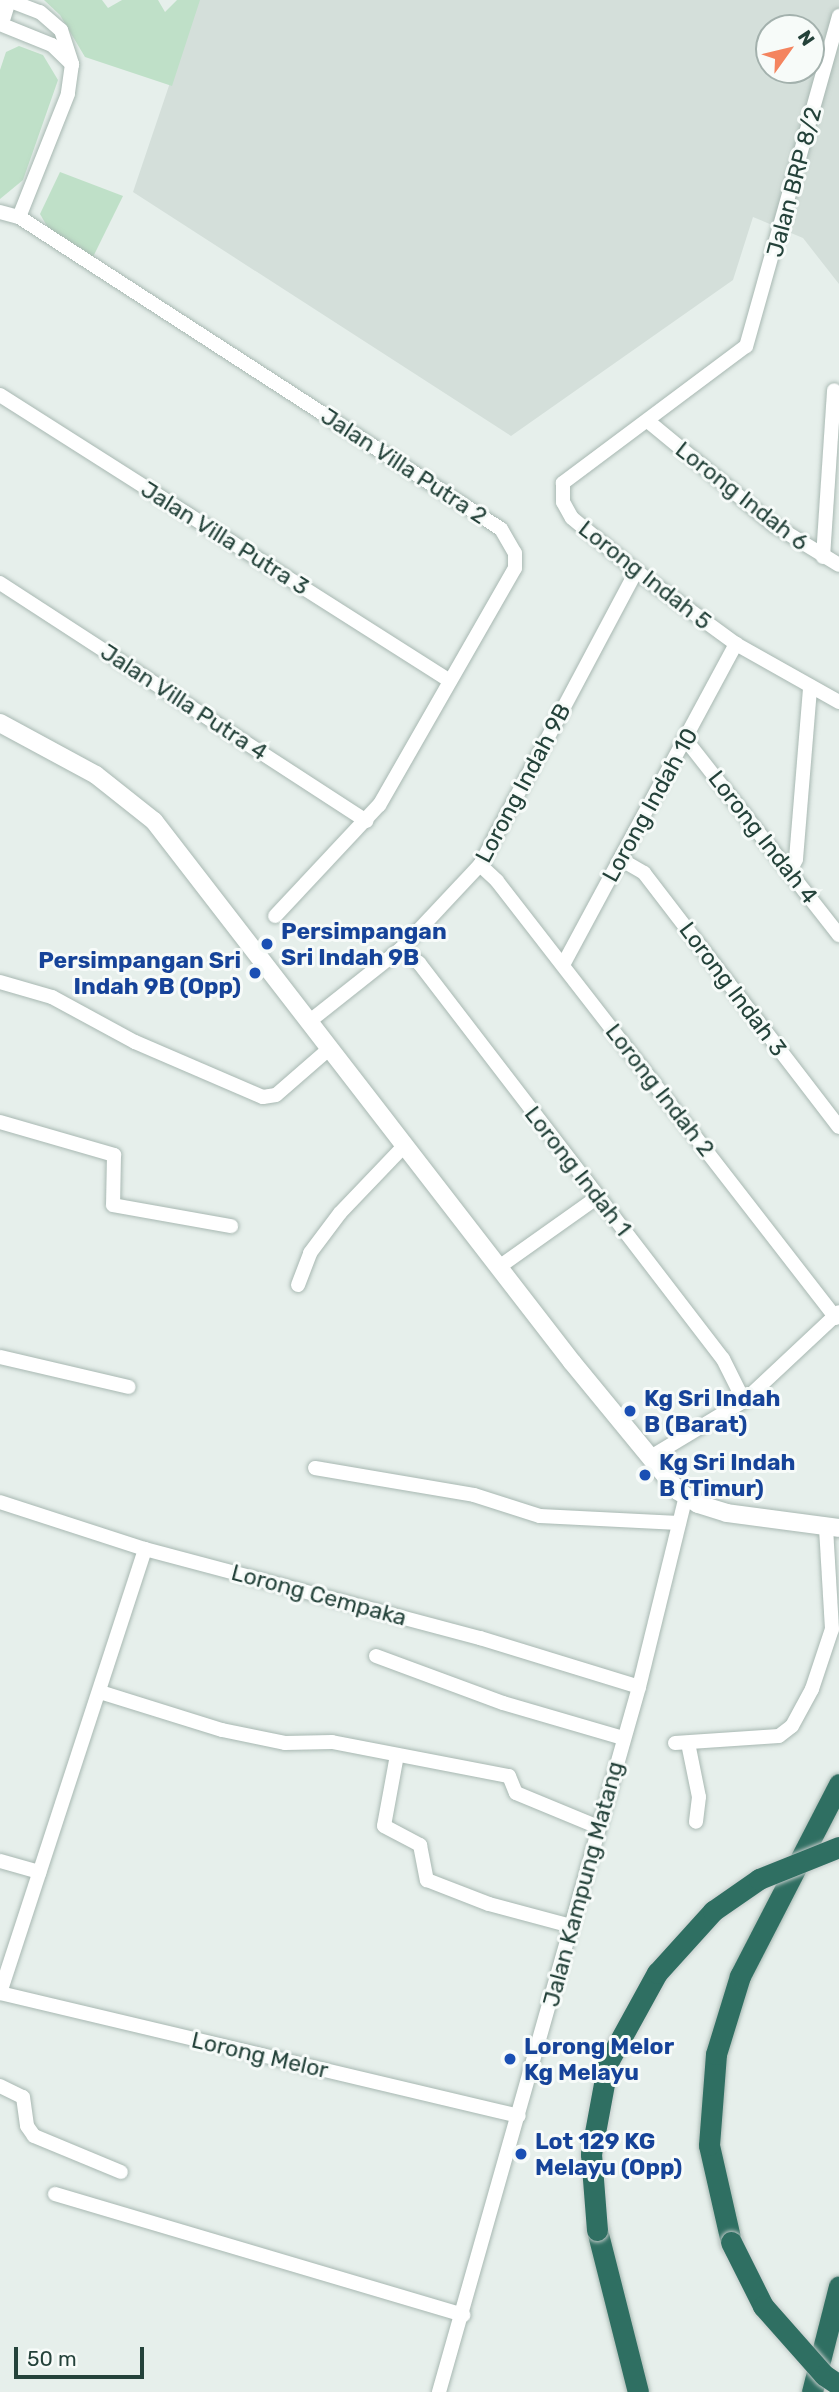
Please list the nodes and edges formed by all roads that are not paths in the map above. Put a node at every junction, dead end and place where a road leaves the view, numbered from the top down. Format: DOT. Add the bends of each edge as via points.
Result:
graph roads {
  1 [pos="7,0"];
  2 [pos="0,16"];
  3 [pos="839,16"];
  4 [pos="0,24"];
  5 [pos="72,64"];
  6 [pos="0,212"];
  7 [pos="19,217"];
  8 [pos="746,346"];
  9 [pos="834,390"];
  10 [pos="0,395"];
  11 [pos="649,422"];
  12 [pos="823,557"];
  13 [pos="839,565"];
  14 [pos="636,571"];
  15 [pos="0,583"];
  16 [pos="736,645"];
  17 [pos="450,681"];
  18 [pos="810,687"];
  19 [pos="839,702"];
  20 [pos="0,723"];
  21 [pos="686,740"];
  22 [pos="367,821"];
  23 [pos="620,859"];
  24 [pos="480,865"];
  25 [pos="790,872"];
  26 [pos="275,916"];
  27 [pos="839,935"];
  28 [pos="401,949"];
  29 [pos="563,965"];
  30 [pos="0,982"];
  31 [pos="310,1021"];
  32 [pos="330,1048"];
  33 [pos="0,1122"];
  34 [pos="839,1127"];
  35 [pos="405,1146"];
  36 [pos="598,1197"];
  37 [pos="231,1226"];
  38 [pos="499,1267"];
  39 [pos="298,1285"];
  40 [pos="837,1315"];
  41 [pos="0,1357"];
  42 [pos="129,1387"];
  43 [pos="744,1401"];
  44 [pos="649,1458"];
  45 [pos="315,1468"];
  46 [pos="686,1496"];
  47 [pos="0,1502"];
  48 [pos="679,1523"];
  49 [pos="833,1528"];
  50 [pos="145,1549"];
  51 [pos="376,1656"];
  52 [pos="639,1687"];
  53 [pos="100,1692"];
  54 [pos="623,1738"];
  55 [pos="397,1755"];
  56 [pos="839,1784"];
  57 [pos="696,1822"];
  58 [pos="598,1827"];
  59 [pos="839,1847"];
  60 [pos="0,1861"];
  61 [pos="39,1872"];
  62 [pos="571,1926"];
  63 [pos="0,1993"];
  64 [pos="0,2086"];
  65 [pos="519,2116"];
  66 [pos="121,2172"];
  67 [pos="55,2194"];
  68 [pos="839,2286"];
  69 [pos="463,2315"];
  70 [pos="839,2385"];
  71 [pos="439,2392"];
  72 [pos="638,2392"];
  73 [pos="812,2392"];
  1 -- 2 [label="main road"];
  1 -- 5 [label="street" via="40,12 61,30"];
  3 -- 8 [label="street, Jalan BRP 8/2"];
  4 -- 5 [label="street" via="52,45"];
  5 -- 7 [label="street" via="68,94"];
  6 -- 7 [label="street"];
  7 -- 17 [label="street, Jalan Villa Putra 2" via="501,529 515,553 515,568"];
  8 -- 11 [label="street, Lorong Indah 5"];
  9 -- 12 [label="street"];
  10 -- 17 [label="street, Jalan Villa Putra 3"];
  11 -- 12 [label="street, Lorong Indah 6" via="774,525"];
  11 -- 14 [label="street, Lorong Indah 5" via="563,483 563,502 572,518"];
  12 -- 13 [label="street, Lorong Indah 6"];
  14 -- 16 [label="street, Lorong Indah 5"];
  14 -- 24 [label="street, Lorong Indah 9B"];
  15 -- 22 [label="street, Jalan Villa Putra 4"];
  16 -- 18 [label="street, Lorong Indah 5"];
  16 -- 21 [label="street, Lorong Indah 10"];
  17 -- 22 [label="street, Jalan Villa Putra 2"];
  18 -- 19 [label="street, Lorong Indah 5"];
  18 -- 25 [label="street" via="796,859"];
  20 -- 31 [label="street" via="96,775 154,821"];
  21 -- 23 [label="street, Lorong Indah 10"];
  21 -- 25 [label="street, Lorong Indah 4"];
  22 -- 26 [label="street, Jalan Villa Putra 2"];
  23 -- 29 [label="street, Lorong Indah 10"];
  23 -- 34 [label="street, Lorong Indah 3" via="644,873"];
  24 -- 28 [label="street, Lorong Indah 9B"];
  24 -- 29 [label="street, Lorong Indah 2"];
  25 -- 27 [label="street, Lorong Indah 4"];
  28 -- 31 [label="street, Lorong Indah 9B"];
  28 -- 36 [label="street, Lorong Indah 1" via="419,963"];
  29 -- 40 [label="street, Lorong Indah 2"];
  30 -- 32 [label="street" via="52,997 135,1042 263,1097 276,1095"];
  31 -- 32 [label="street"];
  32 -- 35 [label="street"];
  33 -- 37 [label="street" via="114,1155 113,1205"];
  35 -- 38 [label="street"];
  35 -- 39 [label="street" via="340,1213 310,1253"];
  36 -- 38 [label="street"];
  36 -- 43 [label="street, Lorong Indah 1" via="723,1359"];
  38 -- 44 [label="street"];
  40 -- 43 [label="street"];
  41 -- 42 [label="street"];
  43 -- 44 [label="street"];
  44 -- 46 [label="street"];
  45 -- 48 [label="street" via="474,1495 540,1516"];
  46 -- 48 [label="street, Jalan Kampung Matang"];
  46 -- 49 [label="street" via="727,1513"];
  47 -- 50 [label="street, Lorong Cempaka"];
  48 -- 52 [label="street, Jalan Kampung Matang"];
  49 -- 57 [label="street" via="832,1629 812,1689 792,1726 779,1737 682,1743 699,1797"];
  50 -- 52 [label="street, Lorong Cempaka" via="480,1638"];
  50 -- 53 [label="street"];
  51 -- 54 [label="street" via="503,1703"];
  52 -- 54 [label="street, Jalan Kampung Matang"];
  53 -- 55 [label="street" via="222,1730 285,1743 332,1742"];
  53 -- 61 [label="street"];
  54 -- 58 [label="street, Jalan Kampung Matang"];
  55 -- 58 [label="street" via="509,1776 516,1793"];
  55 -- 62 [label="street" via="384,1826 420,1845 427,1880 489,1904"];
  56 -- 70 [label="highway, bridge" via="740,1976 716,2054 709,2145 731,2242 763,2306"];
  58 -- 62 [label="street, Jalan Kampung Matang"];
  59 -- 72 [label="highway, bridge" via="760,1879 713,1911 657,1973 608,2062 591,2154 597,2230"];
  60 -- 61 [label="street"];
  61 -- 63 [label="street"];
  62 -- 65 [label="street, Jalan Kampung Matang"];
  63 -- 65 [label="street, Lorong Melor"];
  64 -- 66 [label="street" via="23,2097 27,2126 34,2136"];
  65 -- 69 [label="street, Jalan Kampung Matang"];
  67 -- 69 [label="street"];
  68 -- 73 [label="highway"];
  69 -- 71 [label="street, Jalan Kampung Matang"];
}
